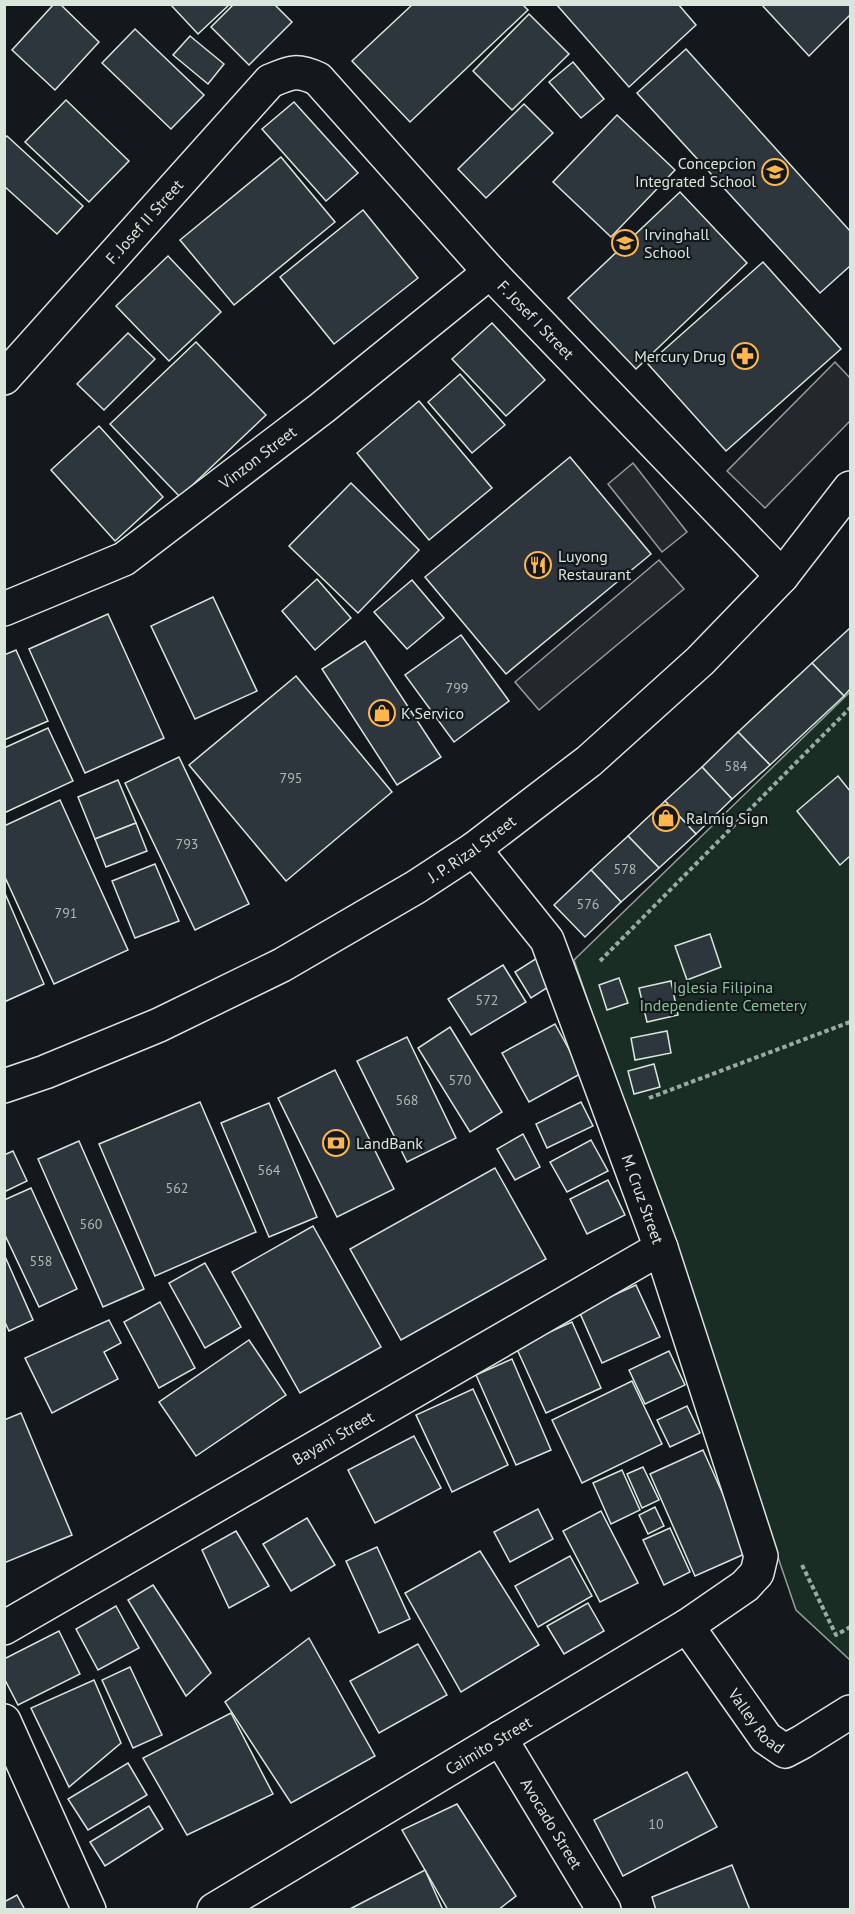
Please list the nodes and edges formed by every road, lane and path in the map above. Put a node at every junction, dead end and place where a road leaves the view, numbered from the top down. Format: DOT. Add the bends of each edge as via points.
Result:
graph roads {
  1 [pos="288,73"];
  2 [pos="490,272"];
  3 [pos="4,378"];
  4 [pos="850,488"];
  5 [pos="782,576"];
  6 [pos="4,609"];
  7 [pos="850,708"];
  8 [pos="474,849"];
  9 [pos="597,964"];
  10 [pos="850,1022"];
  11 [pos="4,1086"];
  12 [pos="639,1102"];
  13 [pos="661,1248"];
  14 [pos="801,1563"];
  15 [pos="757,1573"];
  16 [pos="687,1626"];
  17 [pos="850,1627"];
  18 [pos="4,1628"];
  19 [pos="850,1712"];
  20 [pos="4,1721"];
  21 [pos="500,1738"];
  22 [pos="89,1910"];
  23 [pos="214,1910"];
  24 [pos="604,1910"];
  1 -- 2 [label="street, F. Josef I Street" via="302,72 318,79"];
  1 -- 3 [label="street, F. Josef II Street" via="270,81"];
  2 -- 5 [label="street, F. Josef I Street"];
  2 -- 6 [label="street, Vinzon Street" via="322,408 124,559"];
  4 -- 5 [label="street, J. P. Rizal Street"];
  5 -- 8 [label="street, J. P. Rizal Street" via="700,661 589,761"];
  7 -- 9 [label="path"];
  8 -- 11 [label="street, J. P. Rizal Street" via="282,965 159,1025"];
  8 -- 13 [label="street, M. Cruz Street" via="547,940"];
  10 -- 12 [label="path"];
  13 -- 15 [label="street, M. Cruz Street" via="761,1556"];
  13 -- 18 [label="street, Bayani Street"];
  14 -- 17 [label="path" via="836,1635"];
  15 -- 16 [label="street, Caimito Street" via="745,1586"];
  16 -- 19 [label="street, Valley Road" via="766,1738 785,1751"];
  16 -- 21 [label="street, Caimito Street"];
  20 -- 22 [label="street"];
  21 -- 23 [label="street, Caimito Street"];
  21 -- 24 [label="street, Avocado Street"];
}
